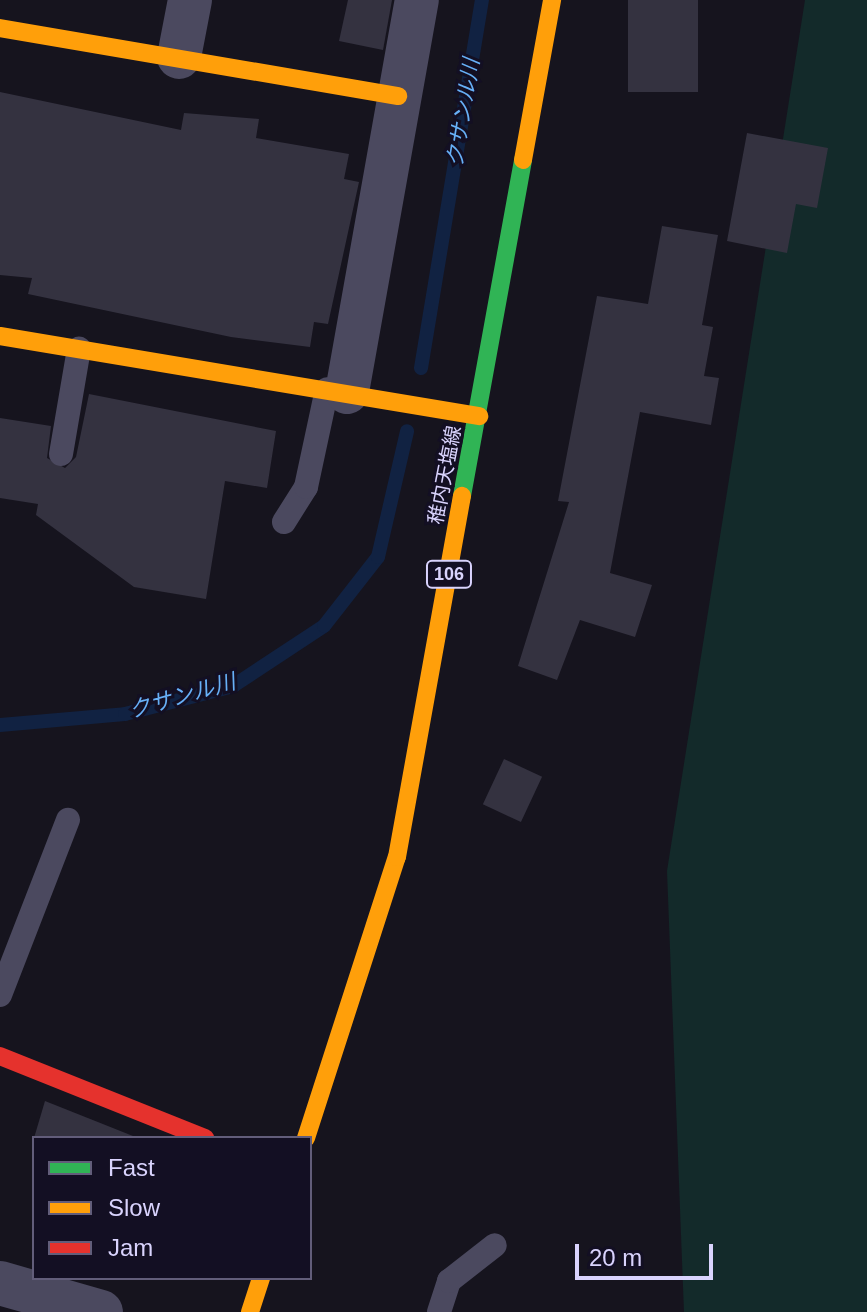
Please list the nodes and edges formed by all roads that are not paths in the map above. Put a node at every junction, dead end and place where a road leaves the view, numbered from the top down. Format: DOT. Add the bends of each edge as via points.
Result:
graph roads {
  1 [pos="190,0"];
  2 [pos="417,0"];
  3 [pos="552,0"];
  4 [pos="0,28"];
  5 [pos="179,57"];
  6 [pos="398,96"];
  7 [pos="0,336"];
  8 [pos="79,349"];
  9 [pos="337,390"];
  10 [pos="479,416"];
  11 [pos="61,454"];
  12 [pos="284,522"];
  13 [pos="68,820"];
  14 [pos="0,995"];
  15 [pos="0,1056"];
  16 [pos="200,1136"];
  17 [pos="307,1136"];
  18 [pos="495,1245"];
  19 [pos="260,1280"];
  20 [pos="0,1283"];
  21 [pos="101,1312"];
  22 [pos="250,1312"];
  23 [pos="439,1312"];
  1 -- 5 [label="street"];
  2 -- 6 [label="street"];
  3 -- 10 [label="main road, 稚内天塩線 / 106"];
  4 -- 5 [label="main road"];
  5 -- 6 [label="main road"];
  6 -- 9 [label="street"];
  7 -- 8 [label="main road"];
  8 -- 9 [label="main road"];
  8 -- 11 [label="lane"];
  9 -- 10 [label="main road"];
  9 -- 12 [label="lane" via="306,487"];
  10 -- 17 [label="main road, 稚内天塩線 / 106" via="397,857"];
  13 -- 14 [label="lane"];
  15 -- 16 [label="main road"];
  18 -- 23 [label="lane" via="449,1281"];
  19 -- 22 [label="main road"];
  20 -- 21 [label="street"];
}
